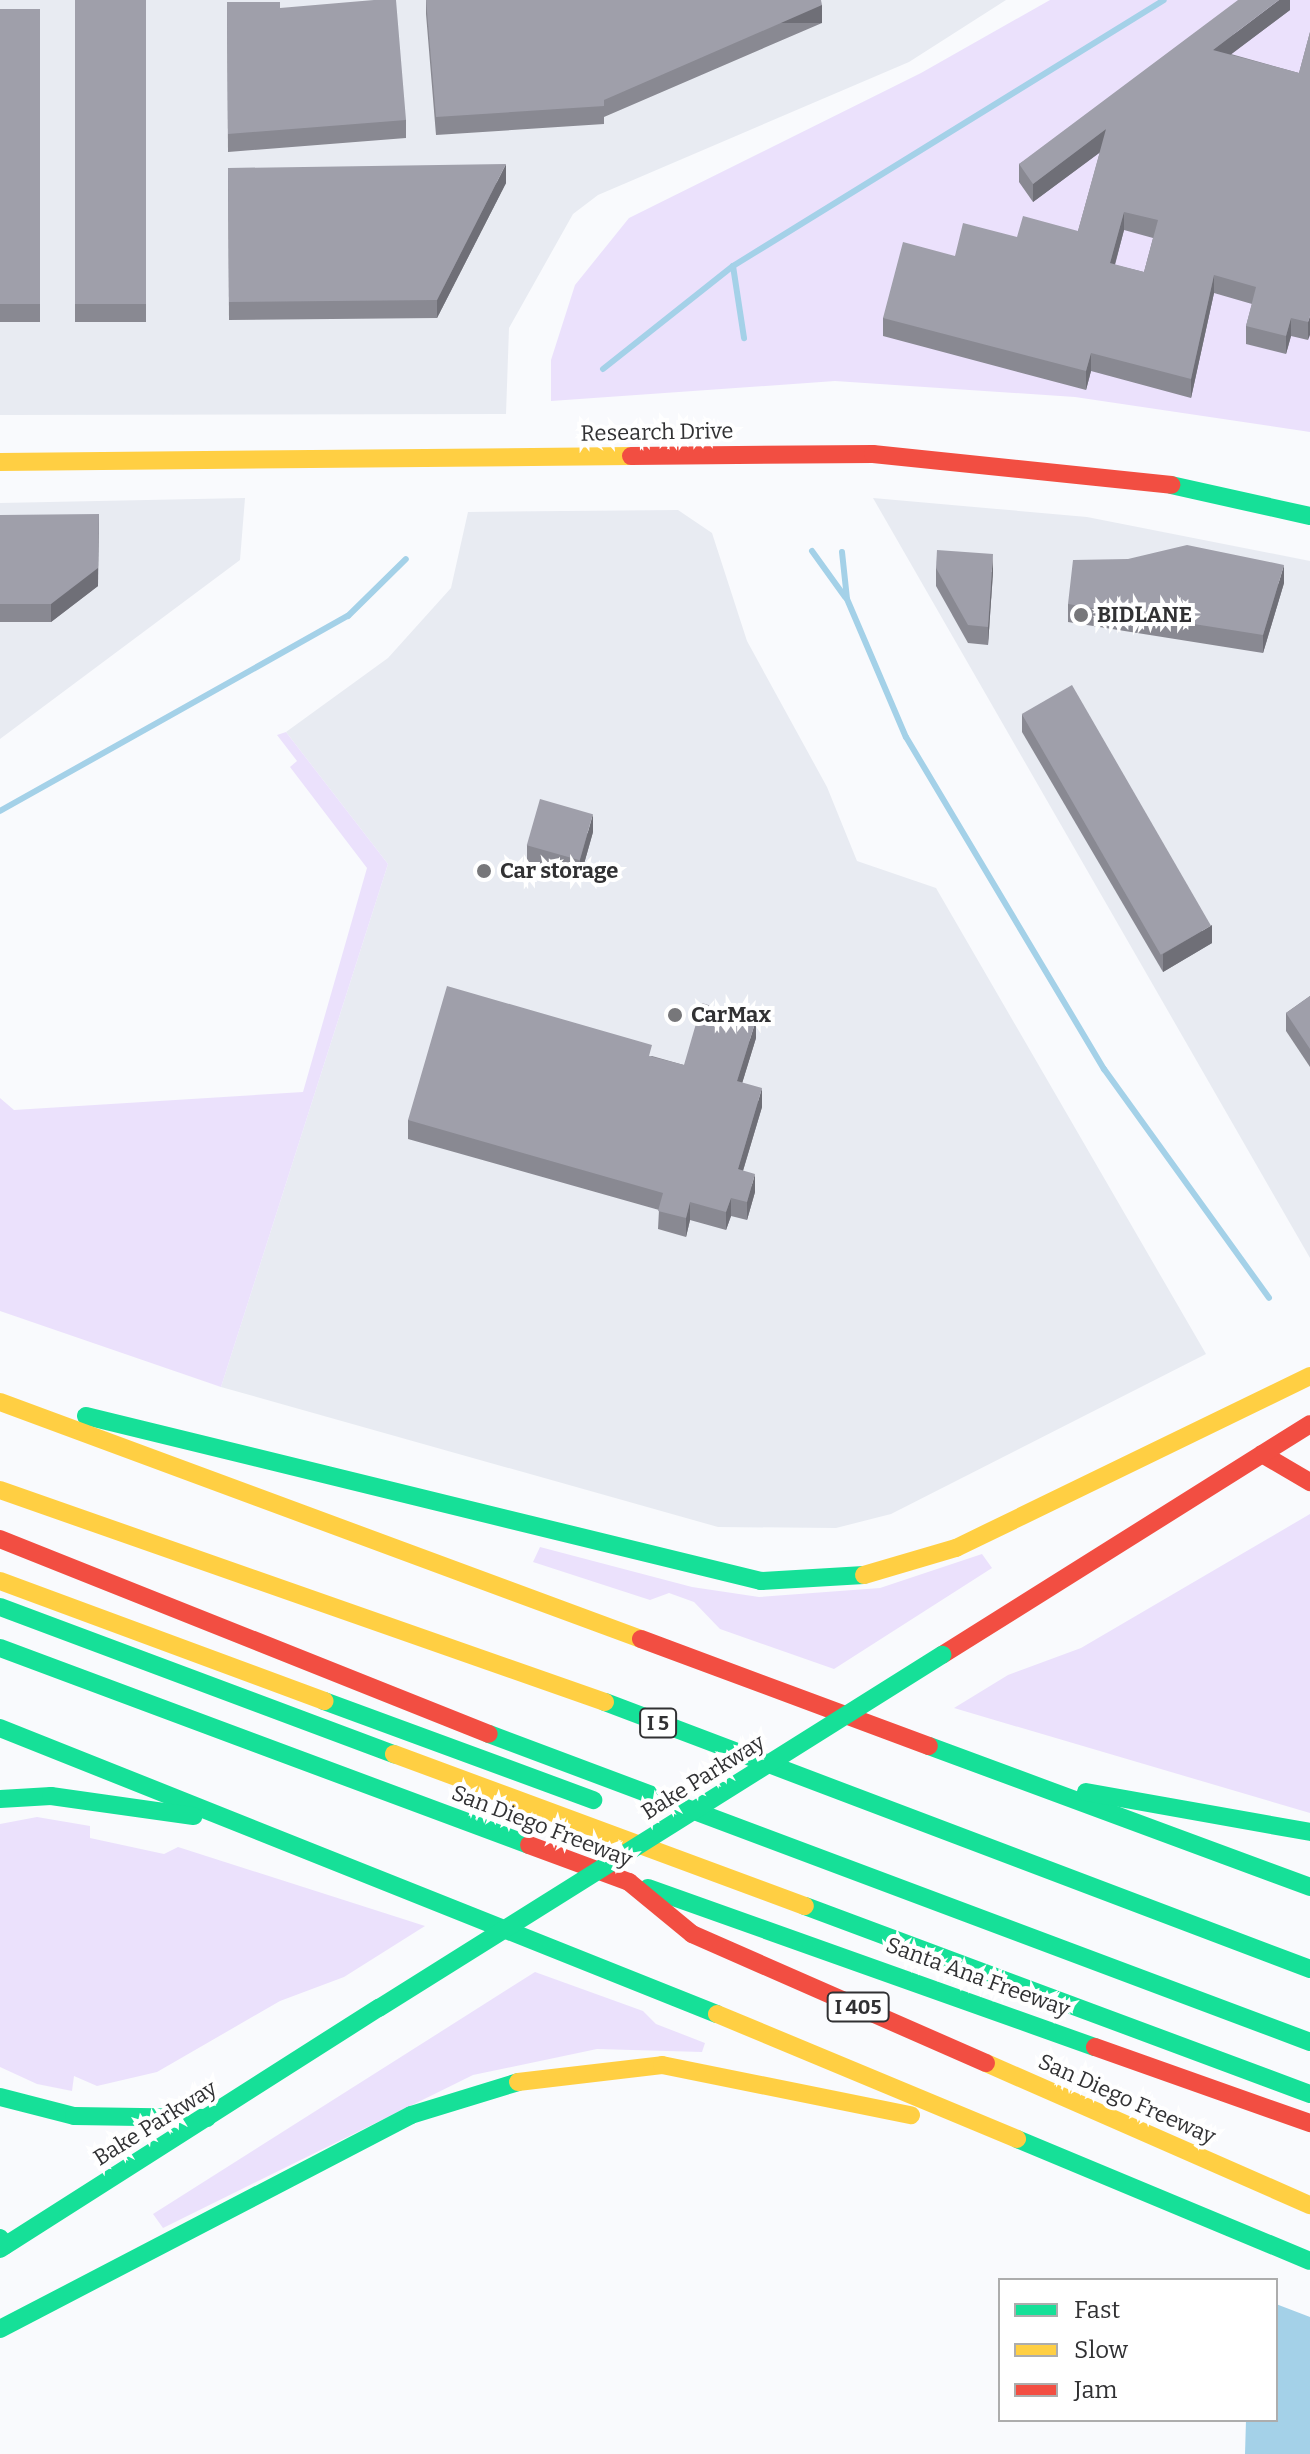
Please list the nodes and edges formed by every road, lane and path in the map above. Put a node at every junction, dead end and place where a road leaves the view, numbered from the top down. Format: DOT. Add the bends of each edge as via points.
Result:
graph roads {
  1 [pos="0,462"];
  2 [pos="1310,516"];
  3 [pos="1310,1376"];
  4 [pos="0,1399"];
  5 [pos="1310,1424"];
  6 [pos="1262,1454"];
  7 [pos="1310,1482"];
  8 [pos="0,1490"];
  9 [pos="0,1539"];
  10 [pos="0,1581"];
  11 [pos="0,1607"];
  12 [pos="0,1648"];
  13 [pos="0,1728"];
  14 [pos="1026,1784"];
  15 [pos="0,1799"];
  16 [pos="256,1824"];
  17 [pos="1310,1832"];
  18 [pos="693,1837"];
  19 [pos="629,1882"];
  20 [pos="1310,1887"];
  21 [pos="1310,1969"];
  22 [pos="1310,2042"];
  23 [pos="1310,2094"];
  24 [pos="0,2097"];
  25 [pos="207,2118"];
  26 [pos="1310,2123"];
  27 [pos="1001,2136"];
  28 [pos="1310,2205"];
  29 [pos="2,2244"];
  30 [pos="1310,2261"];
  31 [pos="0,2329"];
  1 -- 2 [label="main road, Research Drive" via="873,454 1159,482"];
  3 -- 4 [label="main road" via="956,1548 864,1575 809,1581 761,1581"];
  4 -- 14 [label="main road"];
  5 -- 6 [label="main road, Bake Parkway"];
  6 -- 7 [label="main road"];
  6 -- 25 [label="main road, Bake Parkway, bridge"];
  8 -- 21 [label="main road, I 5" via="569,1689"];
  9 -- 22 [label="main road" via="586,1773"];
  10 -- 18 [label="main road"];
  11 -- 23 [label="main road"];
  12 -- 19 [label="main road, San Diego Freeway"];
  13 -- 16 [label="main road"];
  14 -- 17 [label="main road" via="1196,1806"];
  14 -- 20 [label="main road"];
  15 -- 16 [label="main road" via="51,1796"];
  16 -- 27 [label="main road"];
  19 -- 26 [label="main road, Santa Ana Freeway"];
  19 -- 28 [label="main road, San Diego Freeway / I 405" via="692,1934"];
  24 -- 25 [label="main road" via="74,2116"];
  25 -- 29 [label="main road, Bake Parkway"];
  27 -- 30 [label="main road"];
  27 -- 31 [label="main road" via="730,2073 662,2065 538,2076 411,2115"];
}
